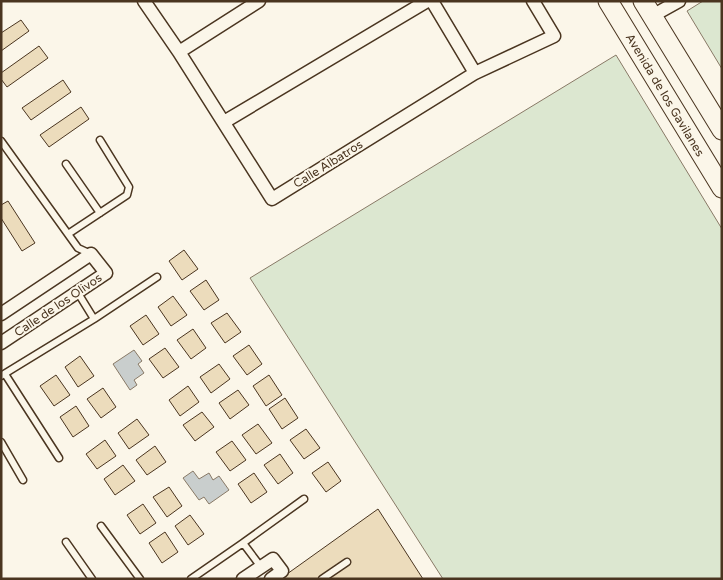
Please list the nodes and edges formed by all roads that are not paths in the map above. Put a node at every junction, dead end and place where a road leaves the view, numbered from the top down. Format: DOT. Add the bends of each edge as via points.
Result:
graph roads {
  1 [pos="144,1"];
  2 [pos="259,1"];
  3 [pos="427,1"];
  4 [pos="432,1"];
  5 [pos="533,1"];
  6 [pos="608,1"];
  7 [pos="679,1"];
  8 [pos="648,9"];
  9 [pos="179,52"];
  10 [pos="475,73"];
  11 [pos="224,122"];
  12 [pos="722,130"];
  13 [pos="100,140"];
  14 [pos="1,141"];
  15 [pos="66,164"];
  16 [pos="722,188"];
  17 [pos="100,214"];
  18 [pos="68,234"];
  19 [pos="91,254"];
  20 [pos="157,277"];
  21 [pos="78,293"];
  22 [pos="1,314"];
  23 [pos="94,319"];
  24 [pos="3,338"];
  25 [pos="3,375"];
  26 [pos="1,442"];
  27 [pos="59,458"];
  28 [pos="23,480"];
  29 [pos="304,499"];
  30 [pos="102,526"];
  31 [pos="66,542"];
  32 [pos="243,543"];
  33 [pos="347,562"];
  34 [pos="261,567"];
  35 [pos="92,579"];
  36 [pos="140,579"];
  37 [pos="191,579"];
  38 [pos="243,579"];
  39 [pos="271,579"];
  40 [pos="322,579"];
  1 -- 9 [label="street, Calle Albatros"];
  2 -- 9 [label="street"];
  3 -- 11 [label="street"];
  4 -- 10 [label="street"];
  5 -- 10 [label="street, Calle Albatros" via="554,36"];
  6 -- 16 [label="main road, Avenida de los Gavilanes"];
  7 -- 8 [label="street"];
  8 -- 12 [label="main road"];
  9 -- 11 [label="street, Calle Albatros"];
  10 -- 11 [label="street, Calle Albatros" via="272,199"];
  13 -- 17 [label="lane" via="129,187 127,195"];
  14 -- 18 [label="lane"];
  15 -- 17 [label="lane"];
  17 -- 18 [label="lane"];
  18 -- 19 [label="lane" via="78,248"];
  19 -- 21 [label="street, Calle de los Olivos" via="106,273"];
  19 -- 22 [label="street, Calle de los Olivos"];
  20 -- 23 [label="lane"];
  21 -- 23 [label="lane"];
  21 -- 24 [label="street, Calle de los Olivos"];
  23 -- 25 [label="lane"];
  25 -- 27 [label="lane"];
  26 -- 28 [label="lane"];
  29 -- 32 [label="lane"];
  30 -- 36 [label="lane"];
  31 -- 35 [label="lane"];
  32 -- 34 [label="lane"];
  32 -- 37 [label="lane"];
  33 -- 40 [label="lane"];
  34 -- 38 [label="street"];
  34 -- 39 [label="street" via="274,558 282,572"];
}
